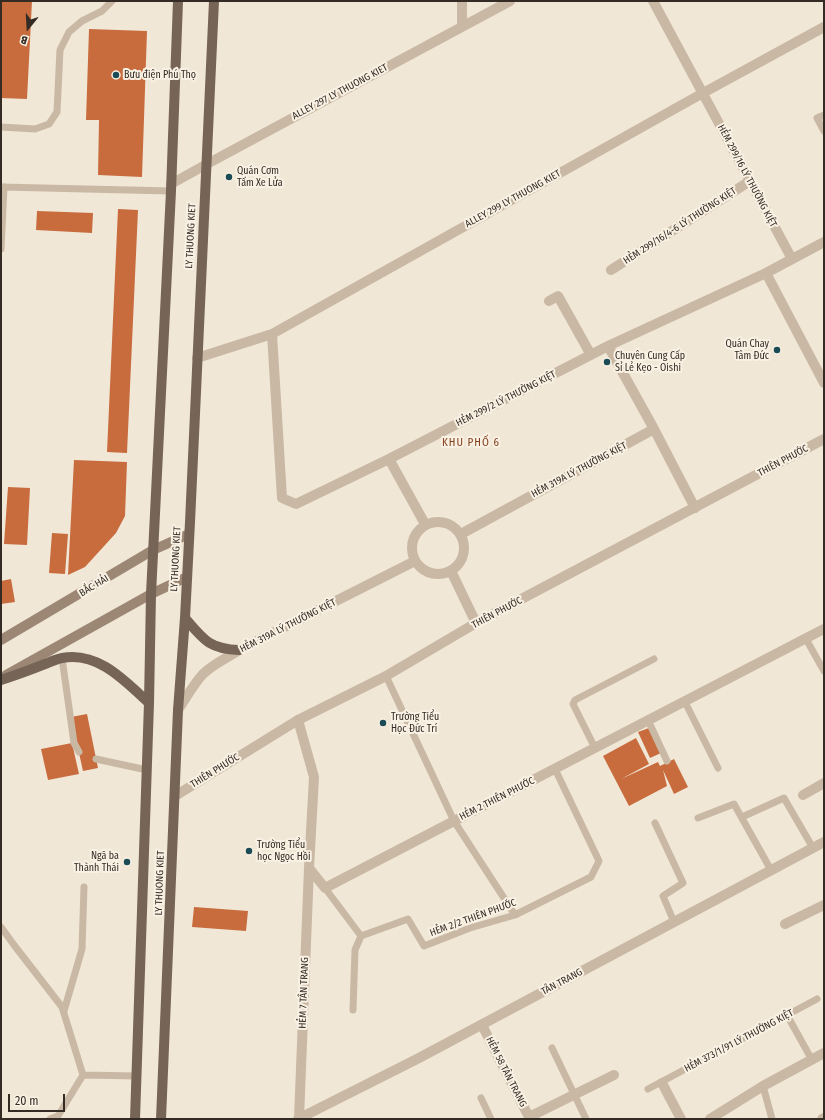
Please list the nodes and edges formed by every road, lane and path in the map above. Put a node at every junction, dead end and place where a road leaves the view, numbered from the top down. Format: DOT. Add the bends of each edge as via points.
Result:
graph roads {
  1 [pos="112,1"];
  2 [pos="178,1"];
  3 [pos="214,1"];
  4 [pos="462,1"];
  5 [pos="510,1"];
  6 [pos="654,1"];
  7 [pos="462,27"];
  8 [pos="824,27"];
  9 [pos="703,93"];
  10 [pos="824,114"];
  11 [pos="1,127"];
  12 [pos="824,131"];
  13 [pos="207,164"];
  14 [pos="750,181"];
  15 [pos="3,187"];
  16 [pos="171,187"];
  17 [pos="824,242"];
  18 [pos="1,249"];
  19 [pos="792,259"];
  20 [pos="611,270"];
  21 [pos="766,273"];
  22 [pos="549,301"];
  23 [pos="272,334"];
  24 [pos="608,346"];
  25 [pos="591,355"];
  26 [pos="197,358"];
  27 [pos="824,383"];
  28 [pos="654,429"];
  29 [pos="824,439"];
  30 [pos="389,459"];
  31 [pos="695,508"];
  32 [pos="425,524"];
  33 [pos="189,534"];
  34 [pos="461,534"];
  35 [pos="153,550"];
  36 [pos="415,561"];
  37 [pos="451,571"];
  38 [pos="187,577"];
  39 [pos="151,594"];
  40 [pos="185,618"];
  41 [pos="476,623"];
  42 [pos="824,629"];
  43 [pos="806,639"];
  44 [pos="1,640"];
  45 [pos="239,650"];
  46 [pos="62,658"];
  47 [pos="654,659"];
  48 [pos="824,671"];
  49 [pos="386,676"];
  50 [pos="1,679"];
  51 [pos="685,702"];
  52 [pos="149,703"];
  53 [pos="178,710"];
  54 [pos="298,720"];
  55 [pos="648,720"];
  56 [pos="595,748"];
  57 [pos="79,752"];
  58 [pos="96,759"];
  59 [pos="667,761"];
  60 [pos="718,768"];
  61 [pos="555,769"];
  62 [pos="147,770"];
  63 [pos="824,783"];
  64 [pos="803,795"];
  65 [pos="175,796"];
  66 [pos="742,817"];
  67 [pos="698,818"];
  68 [pos="454,821"];
  69 [pos="655,822"];
  70 [pos="824,843"];
  71 [pos="813,848"];
  72 [pos="309,868"];
  73 [pos="771,870"];
  74 [pos="84,887"];
  75 [pos="326,888"];
  76 [pos="824,905"];
  77 [pos="515,915"];
  78 [pos="674,922"];
  79 [pos="785,924"];
  80 [pos="1,927"];
  81 [pos="361,936"];
  82 [pos="817,999"];
  83 [pos="353,1010"];
  84 [pos="64,1011"];
  85 [pos="787,1015"];
  86 [pos="482,1025"];
  87 [pos="552,1048"];
  88 [pos="824,1053"];
  89 [pos="812,1060"];
  90 [pos="84,1075"];
  91 [pos="614,1075"];
  92 [pos="137,1076"];
  93 [pos="662,1082"];
  94 [pos="763,1086"];
  95 [pos="648,1089"];
  96 [pos="574,1095"];
  97 [pos="481,1098"];
  98 [pos="530,1118"];
  99 [pos="50,1119"];
  100 [pos="135,1119"];
  101 [pos="161,1119"];
  102 [pos="298,1119"];
  103 [pos="491,1119"];
  104 [pos="586,1119"];
  105 [pos="681,1119"];
  106 [pos="710,1119"];
  107 [pos="772,1119"];
  1 -- 11 [label="lane" via="102,11 82,21 69,32 60,50 57,112 49,124 35,129"];
  2 -- 16 [label="main road, LY THUONG KIET"];
  3 -- 13 [label="main road, LY THUONG KIET"];
  4 -- 7 [label="street"];
  5 -- 7 [label="street, ALLEY 297 LY THUONG KIET"];
  6 -- 9 [label="street, HẺM 299/16 LÝ THƯỜNG KIỆT"];
  7 -- 13 [label="street, ALLEY 297 LY THUONG KIET"];
  8 -- 9 [label="street, ALLEY 299 LY THUONG KIET"];
  9 -- 14 [label="street, HẺM 299/16 LÝ THƯỜNG KIỆT"];
  9 -- 23 [label="street, ALLEY 299 LY THUONG KIET"];
  10 -- 12 [label="lane" via="817,118"];
  13 -- 16 [label="street, ALLEY 297 LY THUONG KIET"];
  13 -- 26 [label="main road, LY THUONG KIET"];
  14 -- 19 [label="street, HẺM 299/16 LÝ THƯỜNG KIỆT"];
  14 -- 20 [label="street, HẺM 299/16/4-6 LÝ THƯỜNG KIỆT"];
  15 -- 16 [label="lane"];
  15 -- 18 [label="lane"];
  16 -- 35 [label="main road, LY THUONG KIET"];
  17 -- 19 [label="street, HẺM 299/2 LÝ THƯỜNG KIỆT"];
  19 -- 21 [label="street, HẺM 299/2 LÝ THƯỜNG KIỆT"];
  21 -- 24 [label="street, HẺM 299/2 LÝ THƯỜNG KIỆT"];
  21 -- 27 [label="street"];
  22 -- 25 [label="street" via="558,296"];
  23 -- 26 [label="street, ALLEY 299 LY THUONG KIET"];
  23 -- 30 [label="street, HẺM 299/2 LÝ THƯỜNG KIỆT" via="282,498 296,504"];
  24 -- 25 [label="street, HẺM 299/2 LÝ THƯỜNG KIỆT"];
  24 -- 28 [label="street"];
  25 -- 30 [label="street, HẺM 299/2 LÝ THƯỜNG KIỆT"];
  26 -- 33 [label="main road, LY THUONG KIET"];
  28 -- 31 [label="street"];
  28 -- 34 [label="street, HẺM 319A LÝ THƯỜNG KIỆT"];
  29 -- 31 [label="street, THIÊN PHƯỚC"];
  30 -- 32 [label="street"];
  31 -- 41 [label="street, THIÊN PHƯỚC"];
  32 -- 34 [label="street" via="433,521 449,523"];
  32 -- 36 [label="street" via="418,529 412,540"];
  33 -- 35 [label="main road, BẮC HẢI"];
  33 -- 38 [label="main road, LY THUONG KIET"];
  34 -- 37 [label="street" via="464,546 462,559"];
  35 -- 39 [label="main road, LY THUONG KIET"];
  35 -- 44 [label="main road, BẮC HẢI"];
  36 -- 37 [label="street" via="427,572 443,574"];
  36 -- 45 [label="street, HẺM 319A LÝ THƯỜNG KIỆT"];
  37 -- 41 [label="street"];
  38 -- 39 [label="main road"];
  38 -- 40 [label="main road, LY THUONG KIET"];
  39 -- 50 [label="main road"];
  39 -- 52 [label="main road, LY THUONG KIET"];
  40 -- 45 [label="main road" via="204,640 228,650"];
  40 -- 53 [label="main road, LY THUONG KIET"];
  41 -- 49 [label="street, THIÊN PHƯỚC"];
  42 -- 43 [label="street, HẺM 2 THIÊN PHƯỚC"];
  43 -- 48 [label="lane"];
  43 -- 51 [label="street, HẺM 2 THIÊN PHƯỚC"];
  45 -- 53 [label="street, HẺM 319A LÝ THƯỜNG KIỆT" via="203,674"];
  46 -- 50 [label="main road"];
  46 -- 52 [label="main road" via="76,657 104,665"];
  46 -- 57 [label="lane" via="74,743"];
  47 -- 56 [label="lane" via="575,700 573,704"];
  49 -- 54 [label="street, THIÊN PHƯỚC"];
  49 -- 68 [label="lane"];
  51 -- 55 [label="street, HẺM 2 THIÊN PHƯỚC"];
  51 -- 60 [label="lane"];
  52 -- 62 [label="main road, LY THUONG KIET"];
  53 -- 65 [label="main road, LY THUONG KIET"];
  54 -- 65 [label="street, THIÊN PHƯỚC"];
  54 -- 72 [label="street" via="314,777"];
  55 -- 56 [label="street, HẺM 2 THIÊN PHƯỚC"];
  55 -- 59 [label="lane"];
  56 -- 61 [label="street, HẺM 2 THIÊN PHƯỚC"];
  58 -- 62 [label="lane"];
  61 -- 68 [label="street, HẺM 2 THIÊN PHƯỚC"];
  61 -- 77 [label="lane, HẺM 2/2 THIÊN PHƯỚC" via="599,861 591,877"];
  62 -- 92 [label="main road, LY THUONG KIET"];
  63 -- 64 [label="street"];
  65 -- 101 [label="main road, LY THUONG KIET"];
  66 -- 67 [label="lane" via="734,804"];
  66 -- 71 [label="lane" via="784,798"];
  66 -- 73 [label="lane"];
  68 -- 75 [label="street, HẺM 2 THIÊN PHƯỚC"];
  68 -- 77 [label="lane"];
  69 -- 78 [label="lane" via="683,883 663,896"];
  70 -- 71 [label="street, TÂN TRANG"];
  71 -- 73 [label="street, TÂN TRANG"];
  72 -- 75 [label="street"];
  72 -- 102 [label="street, HẺM 7 TÂN TRANG"];
  73 -- 78 [label="street, TÂN TRANG"];
  74 -- 84 [label="lane" via="82,949"];
  75 -- 81 [label="lane"];
  76 -- 79 [label="street"];
  77 -- 81 [label="lane, HẺM 2/2 THIÊN PHƯỚC" via="470,928 424,946 408,920"];
  78 -- 86 [label="street, TÂN TRANG"];
  80 -- 84 [label="lane"];
  81 -- 83 [label="lane" via="355,950"];
  82 -- 85 [label="lane, HẺM 373/1/91 LÝ THƯỜNG KIỆT"];
  84 -- 90 [label="lane"];
  85 -- 89 [label="lane"];
  85 -- 93 [label="lane, HẺM 373/1/91 LÝ THƯỜNG KIỆT"];
  86 -- 98 [label="street, HẺM 58 TÂN TRANG"];
  86 -- 102 [label="street, TÂN TRANG"];
  87 -- 96 [label="lane"];
  88 -- 89 [label="street"];
  89 -- 94 [label="street"];
  90 -- 92 [label="lane"];
  90 -- 99 [label="lane" via="58,1116"];
  91 -- 96 [label="street"];
  92 -- 100 [label="main road, LY THUONG KIET"];
  93 -- 95 [label="lane, HẺM 373/1/91 LÝ THƯỜNG KIỆT"];
  93 -- 105 [label="street"];
  94 -- 106 [label="street"];
  94 -- 107 [label="lane"];
  96 -- 98 [label="street"];
  96 -- 104 [label="lane"];
  97 -- 103 [label="lane"];
}
